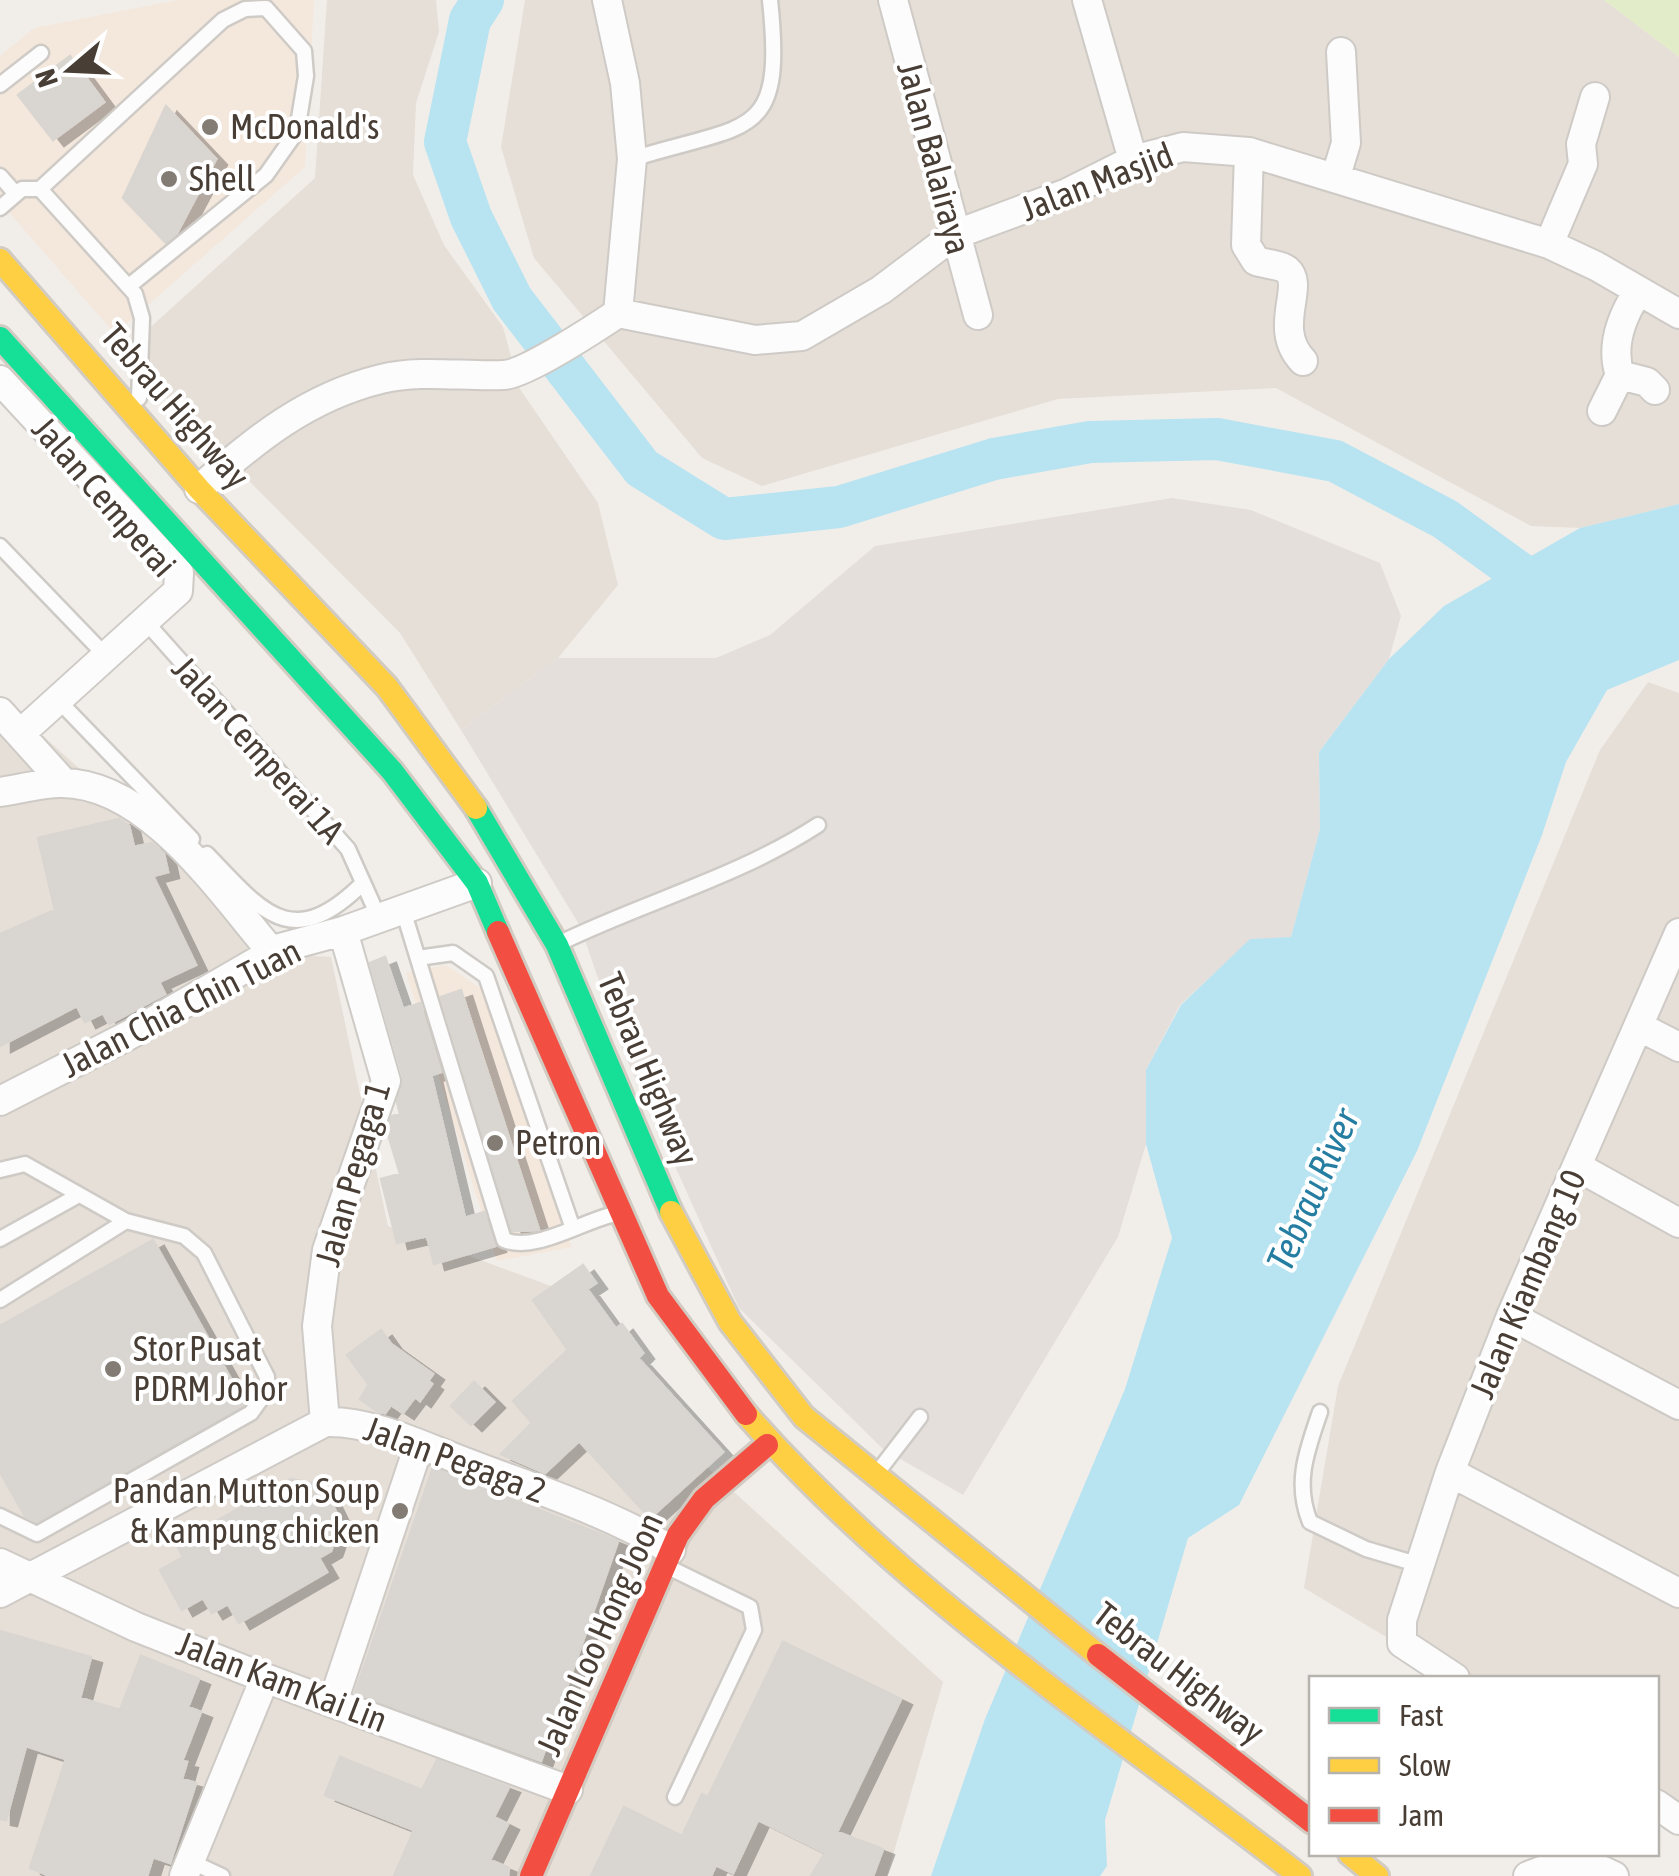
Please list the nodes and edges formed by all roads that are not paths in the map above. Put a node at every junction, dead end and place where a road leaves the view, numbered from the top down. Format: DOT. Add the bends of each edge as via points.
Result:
graph roads {
  1 [pos="608,0"];
  2 [pos="770,0"];
  3 [pos="893,0"];
  4 [pos="1087,0"];
  5 [pos="41,52"];
  6 [pos="1341,52"];
  7 [pos="0,84"];
  8 [pos="1596,97"];
  9 [pos="1249,152"];
  10 [pos="632,160"];
  11 [pos="1133,160"];
  12 [pos="0,176"];
  13 [pos="1336,176"];
  14 [pos="40,189"];
  15 [pos="15,193"];
  16 [pos="0,208"];
  17 [pos="954,235"];
  18 [pos="1549,244"];
  19 [pos="0,260"];
  20 [pos="129,286"];
  21 [pos="1637,293"];
  22 [pos="618,312"];
  23 [pos="1679,314"];
  24 [pos="978,315"];
  25 [pos="0,338"];
  26 [pos="1303,361"];
  27 [pos="1620,376"];
  28 [pos="0,380"];
  29 [pos="1655,390"];
  30 [pos="1602,411"];
  31 [pos="138,419"];
  32 [pos="199,489"];
  33 [pos="0,546"];
  34 [pos="145,621"];
  35 [pos="106,656"];
  36 [pos="58,700"];
  37 [pos="0,712"];
  38 [pos="20,734"];
  39 [pos="64,782"];
  40 [pos="0,792"];
  41 [pos="818,825"];
  42 [pos="363,883"];
  43 [pos="478,883"];
  44 [pos="391,914"];
  45 [pos="342,931"];
  46 [pos="1679,933"];
  47 [pos="557,945"];
  48 [pos="272,952"];
  49 [pos="418,958"];
  50 [pos="1640,1027"];
  51 [pos="1679,1048"];
  52 [pos="0,1101"];
  53 [pos="1578,1167"];
  54 [pos="0,1170"];
  55 [pos="79,1195"];
  56 [pos="620,1213"];
  57 [pos="126,1221"];
  58 [pos="1679,1224"];
  59 [pos="572,1226"];
  60 [pos="0,1239"];
  61 [pos="0,1300"];
  62 [pos="1510,1316"];
  63 [pos="1679,1406"];
  64 [pos="1320,1412"];
  65 [pos="920,1417"];
  66 [pos="325,1422"];
  67 [pos="419,1445"];
  68 [pos="767,1445"];
  69 [pos="1450,1472"];
  70 [pos="873,1477"];
  71 [pos="0,1516"];
  72 [pos="667,1558"];
  73 [pos="0,1563"];
  74 [pos="1420,1565"];
  75 [pos="27,1580"];
  76 [pos="1679,1593"];
  77 [pos="0,1594"];
  78 [pos="1452,1676"];
  79 [pos="264,1678"];
  80 [pos="333,1702"];
  81 [pos="568,1790"];
  82 [pos="675,1797"];
  83 [pos="1309,1820"];
  84 [pos="1249,1834"];
  85 [pos="1361,1863"];
  86 [pos="186,1868"];
  87 [pos="222,1876"];
  88 [pos="531,1876"];
  89 [pos="1261,1876"];
  90 [pos="1300,1876"];
  91 [pos="1403,1876"];
  92 [pos="1528,1876"];
  93 [pos="1614,1876"];
  1 -- 10 [label="street"];
  2 -- 10 [label="lane" via="776,62 768,105 750,123"];
  3 -- 17 [label="street, Jalan Balairaya"];
  4 -- 11 [label="street"];
  5 -- 7 [label="lane"];
  6 -- 13 [label="street" via="1346,143"];
  8 -- 18 [label="street" via="1581,144 1583,164"];
  9 -- 11 [label="street, Jalan Masjid" via="1183,147"];
  9 -- 13 [label="street, Jalan Masjid"];
  9 -- 26 [label="street" via="1246,245 1256,262 1291,274 1286,332"];
  10 -- 22 [label="street"];
  11 -- 17 [label="street, Jalan Masjid" via="1068,193"];
  12 -- 15 [label="lane"];
  13 -- 18 [label="street, Jalan Masjid"];
  14 -- 15 [label="lane"];
  14 -- 20 [label="lane"];
  14 -- 20 [label="lane" via="223,20 266,8 304,50 297,131 266,175"];
  15 -- 16 [label="lane"];
  17 -- 22 [label="street, Jalan Masjid" via="881,290 802,336 755,340"];
  17 -- 24 [label="street, Jalan Balairaya"];
  18 -- 21 [label="street, Jalan Masjid"];
  19 -- 31 [label="main road, Tebrau Highway"];
  20 -- 31 [label="lane" via="142,318"];
  21 -- 23 [label="street, Jalan Masjid"];
  21 -- 27 [label="street" via="1617,342"];
  22 -- 32 [label="street" via="507,375 386,378 343,390 294,412"];
  25 -- 43 [label="main road" via="349,722"];
  27 -- 29 [label="street"];
  27 -- 30 [label="street"];
  28 -- 34 [label="street, Jalan Cemperai" via="178,573 178,591"];
  31 -- 32 [label="main road, Tebrau Highway"];
  32 -- 47 [label="main road, Tebrau Highway" via="387,686 478,808"];
  33 -- 35 [label="lane"];
  34 -- 35 [label="street, Jalan Cemperai"];
  34 -- 42 [label="lane, Jalan Cemperai 1A" via="348,849"];
  35 -- 36 [label="street, Jalan Cemperai"];
  36 -- 38 [label="street, Jalan Cemperai"];
  36 -- 42 [label="lane" via="276,920 326,911"];
  37 -- 38 [label="street"];
  38 -- 39 [label="street"];
  39 -- 40 [label="street"];
  39 -- 48 [label="street" via="113,793 151,817"];
  41 -- 47 [label="lane" via="711,883"];
  42 -- 44 [label="lane, Jalan Cemperai 1A"];
  43 -- 44 [label="street, Jalan Chia Chin Tuan"];
  43 -- 56 [label="main road"];
  44 -- 45 [label="street, Jalan Chia Chin Tuan"];
  44 -- 49 [label="lane, Jalan Cemperai 1A"];
  45 -- 48 [label="street, Jalan Chia Chin Tuan"];
  45 -- 66 [label="street, Jalan Pegaga 1" via="386,1081 327,1250 318,1326"];
  46 -- 50 [label="street, Jalan Kiambang 10"];
  47 -- 70 [label="main road, Tebrau Highway" via="674,1217 730,1322 804,1417"];
  48 -- 52 [label="street, Jalan Chia Chin Tuan"];
  49 -- 59 [label="lane" via="453,954 486,976"];
  49 -- 59 [label="lane, Jalan Cemperai 1A" via="504,1240 519,1246 542,1242"];
  50 -- 51 [label="street"];
  50 -- 53 [label="street, Jalan Kiambang 10"];
  53 -- 58 [label="street"];
  53 -- 62 [label="street, Jalan Kiambang 10"];
  54 -- 55 [label="lane" via="25,1164"];
  55 -- 57 [label="lane"];
  55 -- 60 [label="lane"];
  56 -- 59 [label="lane"];
  56 -- 68 [label="main road" via="658,1296"];
  57 -- 61 [label="lane"];
  57 -- 71 [label="lane" via="184,1236 204,1253 266,1377 266,1392 251,1413 37,1534"];
  62 -- 63 [label="street"];
  62 -- 69 [label="street, Jalan Kiambang 10"];
  64 -- 74 [label="lane" via="1301,1472 1310,1522 1366,1550"];
  65 -- 70 [label="lane"];
  66 -- 67 [label="street, Jalan Pegaga 2" via="346,1421"];
  66 -- 75 [label="street, Jalan Pegaga 2"];
  67 -- 72 [label="street, Jalan Pegaga 2" via="623,1522"];
  67 -- 80 [label="street"];
  68 -- 72 [label="main road, Jalan Loo Hong Joon" via="704,1499"];
  68 -- 84 [label="main road" via="974,1630"];
  69 -- 74 [label="street, Jalan Kiambang 10"];
  69 -- 76 [label="street"];
  70 -- 83 [label="main road, Tebrau Highway"];
  72 -- 81 [label="main road, Jalan Loo Hong Joon"];
  72 -- 82 [label="lane" via="750,1607 754,1618"];
  73 -- 75 [label="street, Jalan Kam Kai Lin"];
  74 -- 78 [label="street, Jalan Kiambang 10" via="1402,1620 1402,1643"];
  75 -- 77 [label="street, Jalan Pegaga 2"];
  75 -- 79 [label="street, Jalan Kam Kai Lin"];
  79 -- 80 [label="street, Jalan Kam Kai Lin"];
  79 -- 86 [label="street"];
  80 -- 81 [label="street, Jalan Kam Kai Lin"];
  81 -- 88 [label="main road, Jalan Loo Hong Joon"];
  84 -- 89 [label="main road"];
  84 -- 90 [label="main road"];
  85 -- 91 [label="street"];
  86 -- 87 [label="lane"];
  92 -- 93 [label="street" via="1568,1863"];
}
